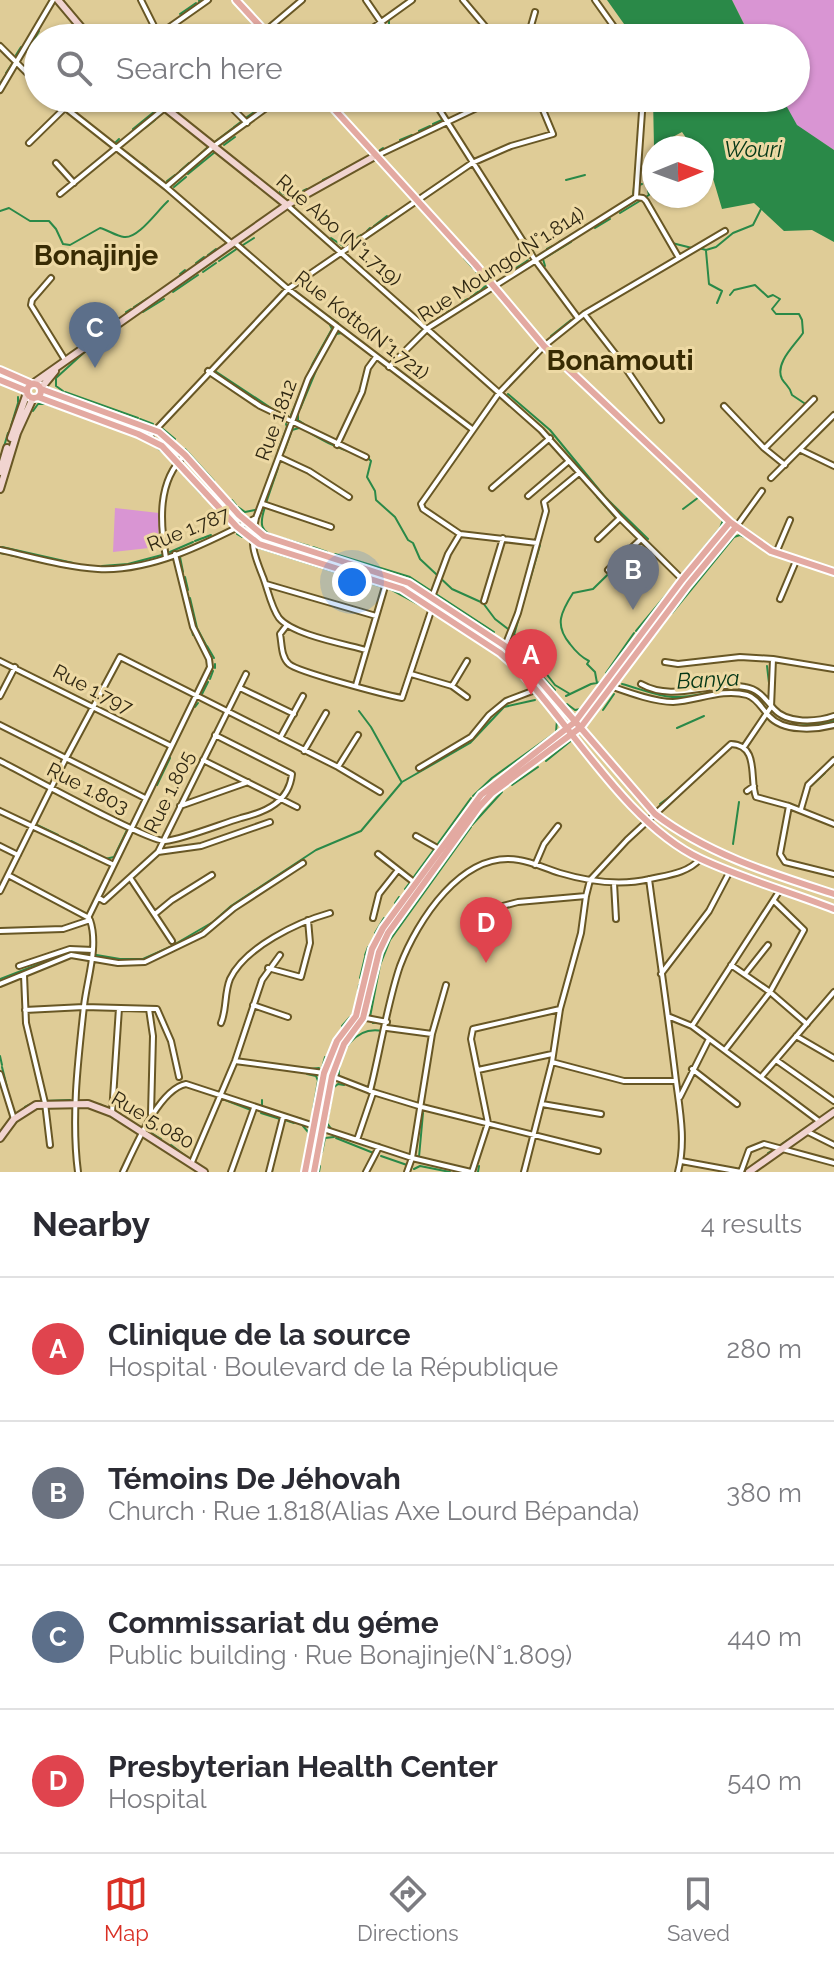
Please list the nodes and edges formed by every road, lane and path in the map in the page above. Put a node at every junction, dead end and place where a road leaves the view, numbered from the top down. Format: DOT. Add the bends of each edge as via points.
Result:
graph roads {
  1 [pos="55,0"];
  2 [pos="141,0"];
  3 [pos="208,0"];
  4 [pos="236,0"];
  5 [pos="302,0"];
  6 [pos="366,0"];
  7 [pos="412,0"];
  8 [pos="463,0"];
  9 [pos="595,0"];
  10 [pos="535,12"];
  11 [pos="381,21"];
  12 [pos="40,24"];
  13 [pos="77,24"];
  14 [pos="151,24"];
  15 [pos="175,24"];
  16 [pos="258,24"];
  17 [pos="274,24"];
  18 [pos="377,24"];
  19 [pos="383,24"];
  20 [pos="483,24"];
  21 [pos="532,24"];
  22 [pos="612,24"];
  23 [pos="0,46"];
  24 [pos="24,50"];
  25 [pos="16,63"];
  26 [pos="24,71"];
  27 [pos="0,90"];
  28 [pos="59,112"];
  29 [pos="70,112"];
  30 [pos="158,112"];
  31 [pos="170,112"];
  32 [pos="236,112"];
  33 [pos="262,112"];
  34 [pos="336,112"];
  35 [pos="441,112"];
  36 [pos="470,112"];
  37 [pos="544,112"];
  38 [pos="642,112"];
  39 [pos="247,123"];
  40 [pos="448,123"];
  41 [pos="29,143"];
  42 [pos="214,146"];
  43 [pos="115,149"];
  44 [pos="375,156"];
  45 [pos="56,163"];
  46 [pos="472,163"];
  47 [pos="74,183"];
  48 [pos="166,187"];
  49 [pos="60,194"];
  50 [pos="636,197"];
  51 [pos="416,201"];
  52 [pos="287,205"];
  53 [pos="725,231"];
  54 [pos="234,244"];
  55 [pos="342,251"];
  56 [pos="679,258"];
  57 [pos="535,260"];
  58 [pos="51,278"];
  59 [pos="493,286"];
  60 [pos="288,289"];
  61 [pos="584,314"];
  62 [pos="578,318"];
  63 [pos="337,327"];
  64 [pos="428,328"];
  65 [pos="544,346"];
  66 [pos="376,357"];
  67 [pos="65,360"];
  68 [pos="389,367"];
  69 [pos="56,368"];
  70 [pos="0,370"];
  71 [pos="208,371"];
  72 [pos="0,380"];
  73 [pos="33,384"];
  74 [pos="41,389"];
  75 [pos="499,393"];
  76 [pos="31,395"];
  77 [pos="814,399"];
  78 [pos="724,406"];
  79 [pos="834,415"];
  80 [pos="661,420"];
  81 [pos="291,422"];
  82 [pos="154,429"];
  83 [pos="472,429"];
  84 [pos="148,438"];
  85 [pos="550,438"];
  86 [pos="337,445"];
  87 [pos="764,448"];
  88 [pos="801,450"];
  89 [pos="185,455"];
  90 [pos="279,457"];
  91 [pos="366,457"];
  92 [pos="569,461"];
  93 [pos="177,462"];
  94 [pos="785,465"];
  95 [pos="834,466"];
  96 [pos="0,472"];
  97 [pos="579,473"];
  98 [pos="771,478"];
  99 [pos="492,488"];
  100 [pos="0,489"];
  101 [pos="762,491"];
  102 [pos="219,493"];
  103 [pos="528,496"];
  104 [pos="349,497"];
  105 [pos="211,499"];
  106 [pos="263,504"];
  107 [pos="256,518"];
  108 [pos="620,518"];
  109 [pos="790,520"];
  110 [pos="246,522"];
  111 [pos="733,525"];
  112 [pos="237,527"];
  113 [pos="331,527"];
  114 [pos="253,528"];
  115 [pos="460,534"];
  116 [pos="503,538"];
  117 [pos="250,539"];
  118 [pos="598,539"];
  119 [pos="641,539"];
  120 [pos="537,543"];
  121 [pos="0,550"];
  122 [pos="776,553"];
  123 [pos="175,554"];
  124 [pos="166,558"];
  125 [pos="796,561"];
  126 [pos="608,570"];
  127 [pos="834,572"];
  128 [pos="389,575"];
  129 [pos="685,583"];
  130 [pos="266,584"];
  131 [pos="386,584"];
  132 [pos="433,594"];
  133 [pos="780,599"];
  134 [pos="484,601"];
  135 [pos="432,608"];
  136 [pos="376,616"];
  137 [pos="287,625"];
  138 [pos="505,646"];
  139 [pos="366,650"];
  140 [pos="773,659"];
  141 [pos="0,661"];
  142 [pos="467,661"];
  143 [pos="665,662"];
  144 [pos="15,667"];
  145 [pos="834,669"];
  146 [pos="246,674"];
  147 [pos="411,674"];
  148 [pos="641,684"];
  149 [pos="356,685"];
  150 [pos="452,686"];
  151 [pos="613,687"];
  152 [pos="240,688"];
  153 [pos="537,689"];
  154 [pos="197,695"];
  155 [pos="0,696"];
  156 [pos="303,696"];
  157 [pos="467,697"];
  158 [pos="771,706"];
  159 [pos="92,707"];
  160 [pos="227,711"];
  161 [pos="326,713"];
  162 [pos="294,714"];
  163 [pos="562,714"];
  164 [pos="582,714"];
  165 [pos="767,714"];
  166 [pos="834,716"];
  167 [pos="0,725"];
  168 [pos="578,725"];
  169 [pos="834,725"];
  170 [pos="571,731"];
  171 [pos="215,735"];
  172 [pos="358,735"];
  173 [pos="558,736"];
  174 [pos="280,738"];
  175 [pos="171,746"];
  176 [pos="743,747"];
  177 [pos="304,751"];
  178 [pos="66,758"];
  179 [pos="203,759"];
  180 [pos="834,760"];
  181 [pos="0,761"];
  182 [pos="338,767"];
  183 [pos="419,768"];
  184 [pos="248,782"];
  185 [pos="754,786"];
  186 [pos="51,787"];
  187 [pos="747,791"];
  188 [pos="380,792"];
  189 [pos="145,798"];
  190 [pos="282,799"];
  191 [pos="180,806"];
  192 [pos="789,806"];
  193 [pos="297,807"];
  194 [pos="801,810"];
  195 [pos="0,811"];
  196 [pos="655,814"];
  197 [pos="270,822"];
  198 [pos="647,822"];
  199 [pos="834,824"];
  200 [pos="558,826"];
  201 [pos="32,827"];
  202 [pos="131,828"];
  203 [pos="416,836"];
  204 [pos="163,841"];
  205 [pos="0,846"];
  206 [pos="439,849"];
  207 [pos="158,852"];
  208 [pos="378,854"];
  209 [pos="18,855"];
  210 [pos="700,859"];
  211 [pos="303,863"];
  212 [pos="112,864"];
  213 [pos="535,865"];
  214 [pos="398,870"];
  215 [pos="730,871"];
  216 [pos="834,874"];
  217 [pos="8,875"];
  218 [pos="212,875"];
  219 [pos="131,879"];
  220 [pos="649,879"];
  221 [pos="590,880"];
  222 [pos="415,883"];
  223 [pos="614,883"];
  224 [pos="780,890"];
  225 [pos="0,891"];
  226 [pos="834,894"];
  227 [pos="586,896"];
  228 [pos="98,897"];
  229 [pos="773,900"];
  230 [pos="834,909"];
  231 [pos="479,912"];
  232 [pos="330,913"];
  233 [pos="154,914"];
  234 [pos="89,918"];
  235 [pos="373,918"];
  236 [pos="616,919"];
  237 [pos="308,920"];
  238 [pos="0,931"];
  239 [pos="172,941"];
  240 [pos="768,945"];
  241 [pos="92,955"];
  242 [pos="280,955"];
  243 [pos="731,965"];
  244 [pos="19,966"];
  245 [pos="268,968"];
  246 [pos="661,974"];
  247 [pos="745,974"];
  248 [pos="24,975"];
  249 [pos="0,984"];
  250 [pos="446,985"];
  251 [pos="770,992"];
  252 [pos="834,992"];
  253 [pos="253,1005"];
  254 [pos="84,1007"];
  255 [pos="119,1008"];
  256 [pos="149,1009"];
  257 [pos="560,1009"];
  258 [pos="25,1010"];
  259 [pos="288,1017"];
  260 [pos="359,1017"];
  261 [pos="670,1017"];
  262 [pos="221,1023"];
  263 [pos="807,1024"];
  264 [pos="386,1025"];
  265 [pos="692,1026"];
  266 [pos="432,1034"];
  267 [pos="796,1036"];
  268 [pos="709,1039"];
  269 [pos="725,1050"];
  270 [pos="552,1054"];
  271 [pos="834,1058"];
  272 [pos="776,1060"];
  273 [pos="235,1061"];
  274 [pos="552,1062"];
  275 [pos="692,1069"];
  276 [pos="478,1070"];
  277 [pos="324,1073"];
  278 [pos="0,1074"];
  279 [pos="332,1076"];
  280 [pos="762,1076"];
  281 [pos="179,1077"];
  282 [pos="676,1081"];
  283 [pos="372,1092"];
  284 [pos="221,1094"];
  285 [pos="679,1099"];
  286 [pos="834,1101"];
  287 [pos="45,1103"];
  288 [pos="76,1103"];
  289 [pos="542,1104"];
  290 [pos="737,1104"];
  291 [pos="422,1107"];
  292 [pos="254,1108"];
  293 [pos="834,1112"];
  294 [pos="112,1113"];
  295 [pos="601,1114"];
  296 [pos="151,1115"];
  297 [pos="283,1117"];
  298 [pos="14,1119"];
  299 [pos="819,1121"];
  300 [pos="488,1123"];
  301 [pos="313,1126"];
  302 [pos="322,1128"];
  303 [pos="806,1131"];
  304 [pos="142,1132"];
  305 [pos="535,1136"];
  306 [pos="0,1138"];
  307 [pos="357,1140"];
  308 [pos="50,1145"];
  309 [pos="834,1145"];
  310 [pos="379,1147"];
  311 [pos="782,1147"];
  312 [pos="598,1151"];
  313 [pos="412,1158"];
  314 [pos="681,1161"];
  315 [pos="192,1162"];
  316 [pos="834,1163"];
  317 [pos="78,1172"];
  318 [pos="123,1172"];
  319 [pos="204,1172"];
  320 [pos="231,1172"];
  321 [pos="269,1172"];
  322 [pos="305,1172"];
  323 [pos="314,1172"];
  324 [pos="366,1172"];
  325 [pos="407,1172"];
  326 [pos="472,1172"];
  327 [pos="524,1172"];
  328 [pos="678,1172"];
  329 [pos="741,1172"];
  330 [pos="749,1172"];
  1 -- 12 [label="street"];
  1 -- 13 [label="main road"];
  2 -- 14 [label="street"];
  3 -- 15 [label="street"];
  4 -- 16 [label="main road"];
  5 -- 17 [label="street"];
  6 -- 11 [label="street"];
  7 -- 11 [label="street"];
  8 -- 20 [label="street"];
  9 -- 22 [label="street"];
  10 -- 21 [label="street"];
  11 -- 18 [label="street"];
  11 -- 19 [label="street"];
  23 -- 25 [label="street"];
  24 -- 25 [label="street"];
  25 -- 26 [label="street"];
  25 -- 27 [label="street"];
  28 -- 41 [label="street"];
  29 -- 43 [label="street, Rue Kotto(N°1.721)"];
  30 -- 43 [label="street"];
  31 -- 42 [label="main road, Rue Abo (N°1.719)"];
  32 -- 39 [label="street"];
  33 -- 39 [label="street"];
  34 -- 44 [label="main road"];
  35 -- 40 [label="street"];
  36 -- 40 [label="street"];
  37 -- 46 [label="street" via="553,134"];
  38 -- 50 [label="street"];
  39 -- 42 [label="street"];
  40 -- 44 [label="street"];
  40 -- 46 [label="street"];
  42 -- 48 [label="street"];
  42 -- 52 [label="main road, Rue Abo (N°1.719)"];
  43 -- 47 [label="street"];
  43 -- 48 [label="street, Rue Kotto(N°1.721)"];
  44 -- 51 [label="main road"];
  44 -- 52 [label="main road"];
  45 -- 47 [label="street"];
  46 -- 51 [label="street"];
  46 -- 57 [label="street"];
  47 -- 49 [label="street"];
  48 -- 54 [label="street, Rue Kotto(N°1.721)"];
  50 -- 56 [label="street" via="646,201"];
  50 -- 57 [label="street, Rue Moungo(N°1.814)"];
  51 -- 55 [label="street"];
  51 -- 59 [label="main road"];
  52 -- 54 [label="main road"];
  52 -- 55 [label="street, Rue Abo (N°1.719)"];
  53 -- 56 [label="street"];
  54 -- 60 [label="street, Rue Kotto(N°1.721)"];
  54 -- 67 [label="main road"];
  55 -- 60 [label="street"];
  55 -- 64 [label="street, Rue Abo (N°1.719)"];
  56 -- 61 [label="street"];
  57 -- 59 [label="street, Rue Moungo(N°1.814)"];
  57 -- 62 [label="street"];
  58 -- 67 [label="street" via="31,305"];
  59 -- 64 [label="street, Rue Moungo(N°1.814)"];
  59 -- 65 [label="main road"];
  60 -- 63 [label="street, Rue Kotto(N°1.721)"];
  60 -- 71 [label="street"];
  61 -- 62 [label="street"];
  61 -- 80 [label="street"];
  62 -- 65 [label="street"];
  63 -- 66 [label="street, Rue Kotto(N°1.721)"];
  63 -- 81 [label="street, Rue 1.812"];
  64 -- 68 [label="street, Rue Moungo(N°1.814)"];
  64 -- 75 [label="street, Rue Abo (N°1.719)"];
  65 -- 75 [label="street"];
  65 -- 111 [label="main road"];
  66 -- 68 [label="street, Rue Kotto(N°1.721)"];
  66 -- 86 [label="street"];
  67 -- 69 [label="main road"];
  68 -- 83 [label="street, Rue Kotto(N°1.721)"];
  69 -- 73 [label="main road"];
  69 -- 74 [label="main road"];
  70 -- 73 [label="main road"];
  71 -- 81 [label="street"];
  71 -- 82 [label="street"];
  72 -- 76 [label="main road"];
  73 -- 74 [label="main road"];
  73 -- 76 [label="main road"];
  74 -- 76 [label="main road"];
  74 -- 82 [label="main road"];
  75 -- 83 [label="street"];
  75 -- 85 [label="street, Rue Abo (N°1.719)"];
  76 -- 84 [label="main road"];
  76 -- 96 [label="main road"];
  76 -- 100 [label="main road"];
  77 -- 87 [label="street"];
  78 -- 87 [label="street"];
  79 -- 88 [label="street"];
  81 -- 86 [label="street"];
  81 -- 90 [label="street, Rue 1.812"];
  82 -- 84 [label="street"];
  82 -- 89 [label="main road"];
  83 -- 115 [label="street" via="421,504"];
  84 -- 93 [label="main road"];
  85 -- 92 [label="street, Rue Abo (N°1.719)"];
  85 -- 99 [label="street"];
  86 -- 91 [label="street"];
  87 -- 94 [label="street"];
  88 -- 94 [label="street"];
  88 -- 95 [label="street"];
  89 -- 93 [label="street"];
  89 -- 102 [label="main road"];
  90 -- 104 [label="street"];
  90 -- 106 [label="street, Rue 1.812"];
  92 -- 97 [label="street, Rue Abo (N°1.719)"];
  92 -- 103 [label="street"];
  93 -- 105 [label="main road"];
  93 -- 124 [label="street" via="164,497"];
  94 -- 98 [label="street"];
  97 -- 108 [label="street, Rue Abo (N°1.719)"];
  97 -- 120 [label="street" via="544,502"];
  101 -- 111 [label="street"];
  102 -- 105 [label="main road"];
  102 -- 110 [label="main road"];
  105 -- 112 [label="main road"];
  106 -- 107 [label="street, Rue 1.812"];
  106 -- 113 [label="street"];
  107 -- 110 [label="street"];
  107 -- 114 [label="street, Rue 1.812"];
  108 -- 118 [label="street"];
  108 -- 119 [label="street, Rue Abo (N°1.719)"];
  109 -- 122 [label="street"];
  110 -- 112 [label="street, Rue 1.787"];
  110 -- 114 [label="main road"];
  111 -- 122 [label="main road"];
  111 -- 129 [label="main road"];
  112 -- 117 [label="main road"];
  112 -- 123 [label="street, Rue 1.787"];
  114 -- 117 [label="street, Rue 1.812"];
  114 -- 128 [label="main road" via="273,540"];
  115 -- 116 [label="street"];
  115 -- 132 [label="street"];
  116 -- 120 [label="street"];
  116 -- 134 [label="street"];
  117 -- 130 [label="street"];
  117 -- 131 [label="main road"];
  119 -- 126 [label="street"];
  119 -- 129 [label="street, Rue Abo (N°1.719)"];
  120 -- 138 [label="street"];
  121 -- 124 [label="street, Rue 1.787" via="98,569"];
  122 -- 125 [label="main road"];
  123 -- 124 [label="street, Rue 1.787"];
  123 -- 154 [label="street" via="193,627 210,663"];
  125 -- 127 [label="main road"];
  125 -- 133 [label="street"];
  128 -- 131 [label="street"];
  128 -- 132 [label="main road"];
  129 -- 151 [label="main road"];
  129 -- 164 [label="main road"];
  130 -- 136 [label="street"];
  130 -- 137 [label="street"];
  131 -- 135 [label="main road"];
  131 -- 136 [label="street"];
  132 -- 138 [label="main road"];
  135 -- 147 [label="street"];
  135 -- 153 [label="main road" via="500,653"];
  136 -- 139 [label="street"];
  137 -- 139 [label="street"];
  137 -- 149 [label="street" via="280,634 290,665"];
  138 -- 163 [label="main road"];
  139 -- 149 [label="street"];
  140 -- 143 [label="street"];
  140 -- 145 [label="street"];
  140 -- 158 [label="street"];
  141 -- 144 [label="street, Rue 1.797"];
  142 -- 150 [label="street"];
  144 -- 155 [label="street"];
  144 -- 159 [label="street, Rue 1.797"];
  146 -- 152 [label="street, Rue 1.805"];
  147 -- 149 [label="street" via="402,698"];
  147 -- 150 [label="street"];
  148 -- 158 [label="street" via="674,693 744,686 759,692"];
  150 -- 157 [label="street"];
  151 -- 165 [label="street" via="665,702 745,694"];
  151 -- 168 [label="main road"];
  152 -- 160 [label="street, Rue 1.805"];
  152 -- 162 [label="street"];
  153 -- 163 [label="main road"];
  153 -- 183 [label="street" via="506,701 471,737"];
  154 -- 159 [label="street" via="120,657"];
  154 -- 160 [label="street"];
  154 -- 175 [label="street"];
  156 -- 162 [label="street"];
  158 -- 165 [label="street"];
  158 -- 166 [label="street" via="786,718"];
  159 -- 175 [label="street, Rue 1.797"];
  159 -- 178 [label="street"];
  160 -- 171 [label="street, Rue 1.805"];
  160 -- 174 [label="street"];
  161 -- 177 [label="street"];
  162 -- 174 [label="street"];
  163 -- 164 [label="main road"];
  163 -- 168 [label="main road"];
  163 -- 170 [label="main road"];
  163 -- 173 [label="main road"];
  164 -- 168 [label="main road"];
  165 -- 169 [label="street" via="792,727"];
  165 -- 176 [label="street"];
  167 -- 178 [label="street"];
  168 -- 170 [label="main road"];
  168 -- 196 [label="main road"];
  170 -- 173 [label="main road"];
  170 -- 198 [label="main road"];
  170 -- 260 [label="main road" via="479,807 383,942"];
  171 -- 179 [label="street, Rue 1.805"];
  171 -- 190 [label="street" via="292,774"];
  172 -- 182 [label="street"];
  173 -- 206 [label="main road" via="481,795"];
  174 -- 177 [label="street"];
  175 -- 189 [label="street"];
  176 -- 185 [label="street"];
  176 -- 196 [label="street" via="731,744"];
  177 -- 182 [label="street"];
  178 -- 186 [label="street"];
  178 -- 189 [label="street"];
  179 -- 184 [label="street"];
  179 -- 191 [label="street, Rue 1.805"];
  180 -- 194 [label="street" via="808,785"];
  181 -- 186 [label="street, Rue 1.803"];
  182 -- 188 [label="street"];
  184 -- 190 [label="street"];
  184 -- 191 [label="street"];
  185 -- 187 [label="street"];
  185 -- 192 [label="street" via="756,797"];
  186 -- 201 [label="street"];
  186 -- 202 [label="street, Rue 1.803"];
  189 -- 202 [label="street"];
  190 -- 193 [label="street"];
  190 -- 204 [label="street" via="255,815"];
  191 -- 204 [label="street, Rue 1.805"];
  192 -- 194 [label="street"];
  192 -- 216 [label="street" via="782,860"];
  194 -- 199 [label="street"];
  195 -- 201 [label="street"];
  196 -- 198 [label="street"];
  196 -- 226 [label="main road" via="721,853"];
  197 -- 207 [label="street" via="201,846"];
  198 -- 210 [label="main road"];
  198 -- 221 [label="street"];
  200 -- 213 [label="street"];
  201 -- 209 [label="street"];
  201 -- 212 [label="street"];
  202 -- 204 [label="street, Rue 1.803"];
  202 -- 212 [label="street"];
  203 -- 206 [label="street"];
  204 -- 207 [label="street, Rue 1.805"];
  205 -- 209 [label="street"];
  206 -- 222 [label="main road"];
  207 -- 219 [label="street, Rue 1.805"];
  208 -- 214 [label="street"];
  209 -- 217 [label="street"];
  210 -- 215 [label="main road"];
  210 -- 220 [label="street" via="690,869"];
  211 -- 241 [label="street" via="203,934 152,959 118,963"];
  212 -- 228 [label="street"];
  213 -- 221 [label="street"];
  213 -- 264 [label="street" via="499,860 469,872 451,888 412,941"];
  214 -- 222 [label="street"];
  214 -- 235 [label="street" via="379,894"];
  215 -- 224 [label="main road"];
  215 -- 246 [label="street" via="709,911"];
  217 -- 225 [label="street"];
  217 -- 234 [label="street"];
  218 -- 233 [label="street"];
  219 -- 228 [label="street, Rue 1.805" via="104,901"];
  219 -- 233 [label="street"];
  220 -- 223 [label="street"];
  220 -- 246 [label="street"];
  221 -- 223 [label="street"];
  221 -- 227 [label="street"];
  222 -- 260 [label="main road" via="377,937"];
  223 -- 236 [label="street"];
  224 -- 229 [label="street"];
  224 -- 230 [label="main road"];
  227 -- 231 [label="street" via="518,902"];
  227 -- 257 [label="street"];
  228 -- 234 [label="street"];
  229 -- 243 [label="street"];
  229 -- 251 [label="street" via="804,930"];
  232 -- 237 [label="street"];
  233 -- 239 [label="street"];
  234 -- 238 [label="street" via="63,929"];
  234 -- 241 [label="street"];
  237 -- 245 [label="street" via="310,943 301,977"];
  237 -- 262 [label="street" via="264,945 236,969"];
  240 -- 247 [label="street"];
  241 -- 244 [label="street" via="70,949"];
  241 -- 248 [label="street" via="71,955"];
  241 -- 254 [label="street"];
  242 -- 245 [label="street"];
  243 -- 247 [label="street"];
  243 -- 265 [label="street"];
  245 -- 253 [label="street"];
  246 -- 261 [label="street"];
  247 -- 251 [label="street"];
  248 -- 249 [label="street"];
  248 -- 258 [label="street"];
  250 -- 266 [label="street"];
  251 -- 263 [label="street"];
  251 -- 269 [label="street"];
  252 -- 263 [label="street"];
  253 -- 259 [label="street"];
  253 -- 273 [label="street"];
  254 -- 255 [label="street"];
  254 -- 258 [label="street"];
  254 -- 288 [label="street"];
  255 -- 256 [label="street"];
  255 -- 294 [label="street"];
  256 -- 281 [label="street" via="158,1009"];
  256 -- 296 [label="street"];
  257 -- 270 [label="street"];
  257 -- 276 [label="street" via="476,1027 471,1039"];
  258 -- 287 [label="street"];
  260 -- 264 [label="street"];
  260 -- 277 [label="main road" via="337,1041"];
  260 -- 279 [label="main road"];
  261 -- 265 [label="street"];
  261 -- 282 [label="street"];
  263 -- 267 [label="street"];
  264 -- 266 [label="street"];
  264 -- 283 [label="street"];
  265 -- 268 [label="street"];
  266 -- 291 [label="street"];
  267 -- 271 [label="street"];
  267 -- 272 [label="street"];
  268 -- 269 [label="street"];
  268 -- 275 [label="street"];
  269 -- 280 [label="street"];
  270 -- 274 [label="street"];
  270 -- 276 [label="street"];
  272 -- 280 [label="street"];
  272 -- 286 [label="street"];
  273 -- 277 [label="street"];
  273 -- 284 [label="street"];
  274 -- 282 [label="street" via="624,1081"];
  274 -- 289 [label="street"];
  275 -- 285 [label="street"];
  275 -- 290 [label="street"];
  276 -- 300 [label="street"];
  277 -- 279 [label="street"];
  277 -- 301 [label="main road"];
  278 -- 298 [label="street"];
  279 -- 283 [label="street"];
  279 -- 302 [label="main road"];
  280 -- 299 [label="street"];
  282 -- 285 [label="street"];
  283 -- 291 [label="street"];
  283 -- 307 [label="street"];
  284 -- 292 [label="street"];
  284 -- 296 [label="street" via="179,1085"];
  284 -- 315 [label="street"];
  285 -- 314 [label="street"];
  287 -- 288 [label="main road, Rue 5.080"];
  287 -- 298 [label="main road, Rue 5.080"];
  287 -- 308 [label="street"];
  288 -- 294 [label="main road, Rue 5.080"];
  288 -- 317 [label="street"];
  289 -- 295 [label="street"];
  289 -- 305 [label="street"];
  291 -- 300 [label="street"];
  291 -- 313 [label="street"];
  292 -- 297 [label="street"];
  292 -- 320 [label="street"];
  293 -- 299 [label="main road"];
  294 -- 304 [label="main road, Rue 5.080"];
  296 -- 304 [label="street"];
  297 -- 301 [label="street"];
  297 -- 321 [label="street"];
  298 -- 306 [label="main road, Rue 5.080"];
  299 -- 303 [label="main road"];
  300 -- 305 [label="street"];
  300 -- 326 [label="street"];
  301 -- 302 [label="street"];
  301 -- 322 [label="main road"];
  302 -- 307 [label="street"];
  302 -- 323 [label="main road"];
  303 -- 309 [label="street"];
  303 -- 311 [label="main road"];
  304 -- 315 [label="main road, Rue 5.080"];
  304 -- 318 [label="street"];
  305 -- 312 [label="street"];
  305 -- 327 [label="street"];
  307 -- 310 [label="street"];
  310 -- 313 [label="street"];
  310 -- 324 [label="street"];
  311 -- 316 [label="street"];
  311 -- 329 [label="street" via="756,1145 744,1158"];
  311 -- 330 [label="main road"];
  313 -- 325 [label="street"];
  313 -- 326 [label="street"];
  314 -- 328 [label="street"];
  314 -- 329 [label="street"];
  315 -- 319 [label="main road, Rue 5.080"];
}
